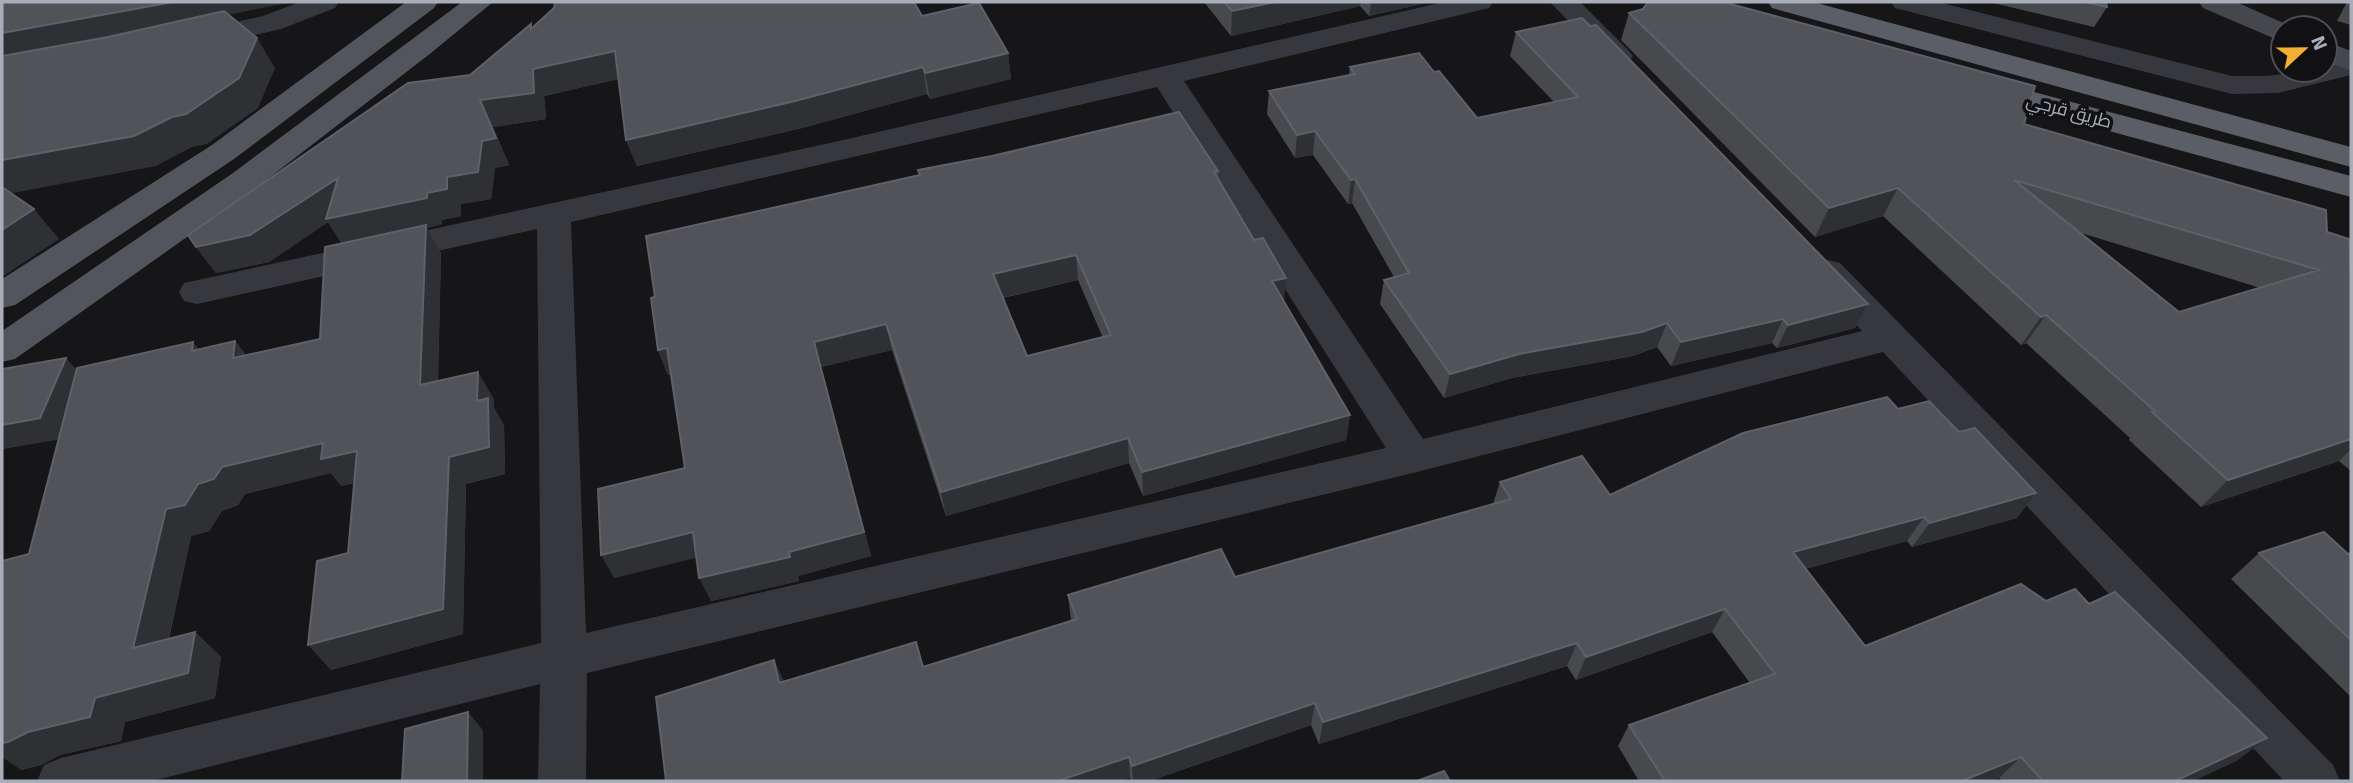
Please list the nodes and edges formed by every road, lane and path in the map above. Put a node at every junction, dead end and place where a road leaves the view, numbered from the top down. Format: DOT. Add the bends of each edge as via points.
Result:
graph roads {
  1 [pos="325,2"];
  2 [pos="424,2"];
  3 [pos="1479,2"];
  4 [pos="1564,2"];
  5 [pos="1782,2"];
  6 [pos="1905,2"];
  7 [pos="2213,2"];
  8 [pos="474,3"];
  9 [pos="2269,26"];
  10 [pos="171,45"];
  11 [pos="2351,64"];
  12 [pos="1166,77"];
  13 [pos="1948,78"];
  14 [pos="1641,80"];
  15 [pos="2351,157"];
  16 [pos="2351,187"];
  17 [pos="554,216"];
  18 [pos="1804,248"];
  19 [pos="197,292"];
  20 [pos="2,296"];
  21 [pos="1891,337"];
  22 [pos="2,349"];
  23 [pos="1413,457"];
  24 [pos="564,658"];
  25 [pos="61,781"];
  26 [pos="562,781"];
  27 [pos="2316,781"];
  1 -- 10 [label="street" via="271,23"];
  2 -- 20 [label="main road" via="223,152"];
  3 -- 12 [label="street"];
  4 -- 14 [label="street"];
  5 -- 15 [label="highway, طريق قرجي"];
  6 -- 11 [label="street" via="2232,85 2294,83"];
  7 -- 9 [label="main road"];
  8 -- 22 [label="main road" via="300,139"];
  12 -- 17 [label="street"];
  12 -- 23 [label="street"];
  13 -- 16 [label="highway, طريق قرجي"];
  17 -- 19 [label="street"];
  17 -- 24 [label="street"];
  18 -- 21 [label="street"];
  21 -- 23 [label="street"];
  21 -- 27 [label="street"];
  23 -- 24 [label="street"];
  24 -- 25 [label="street"];
  24 -- 26 [label="street"];
}
